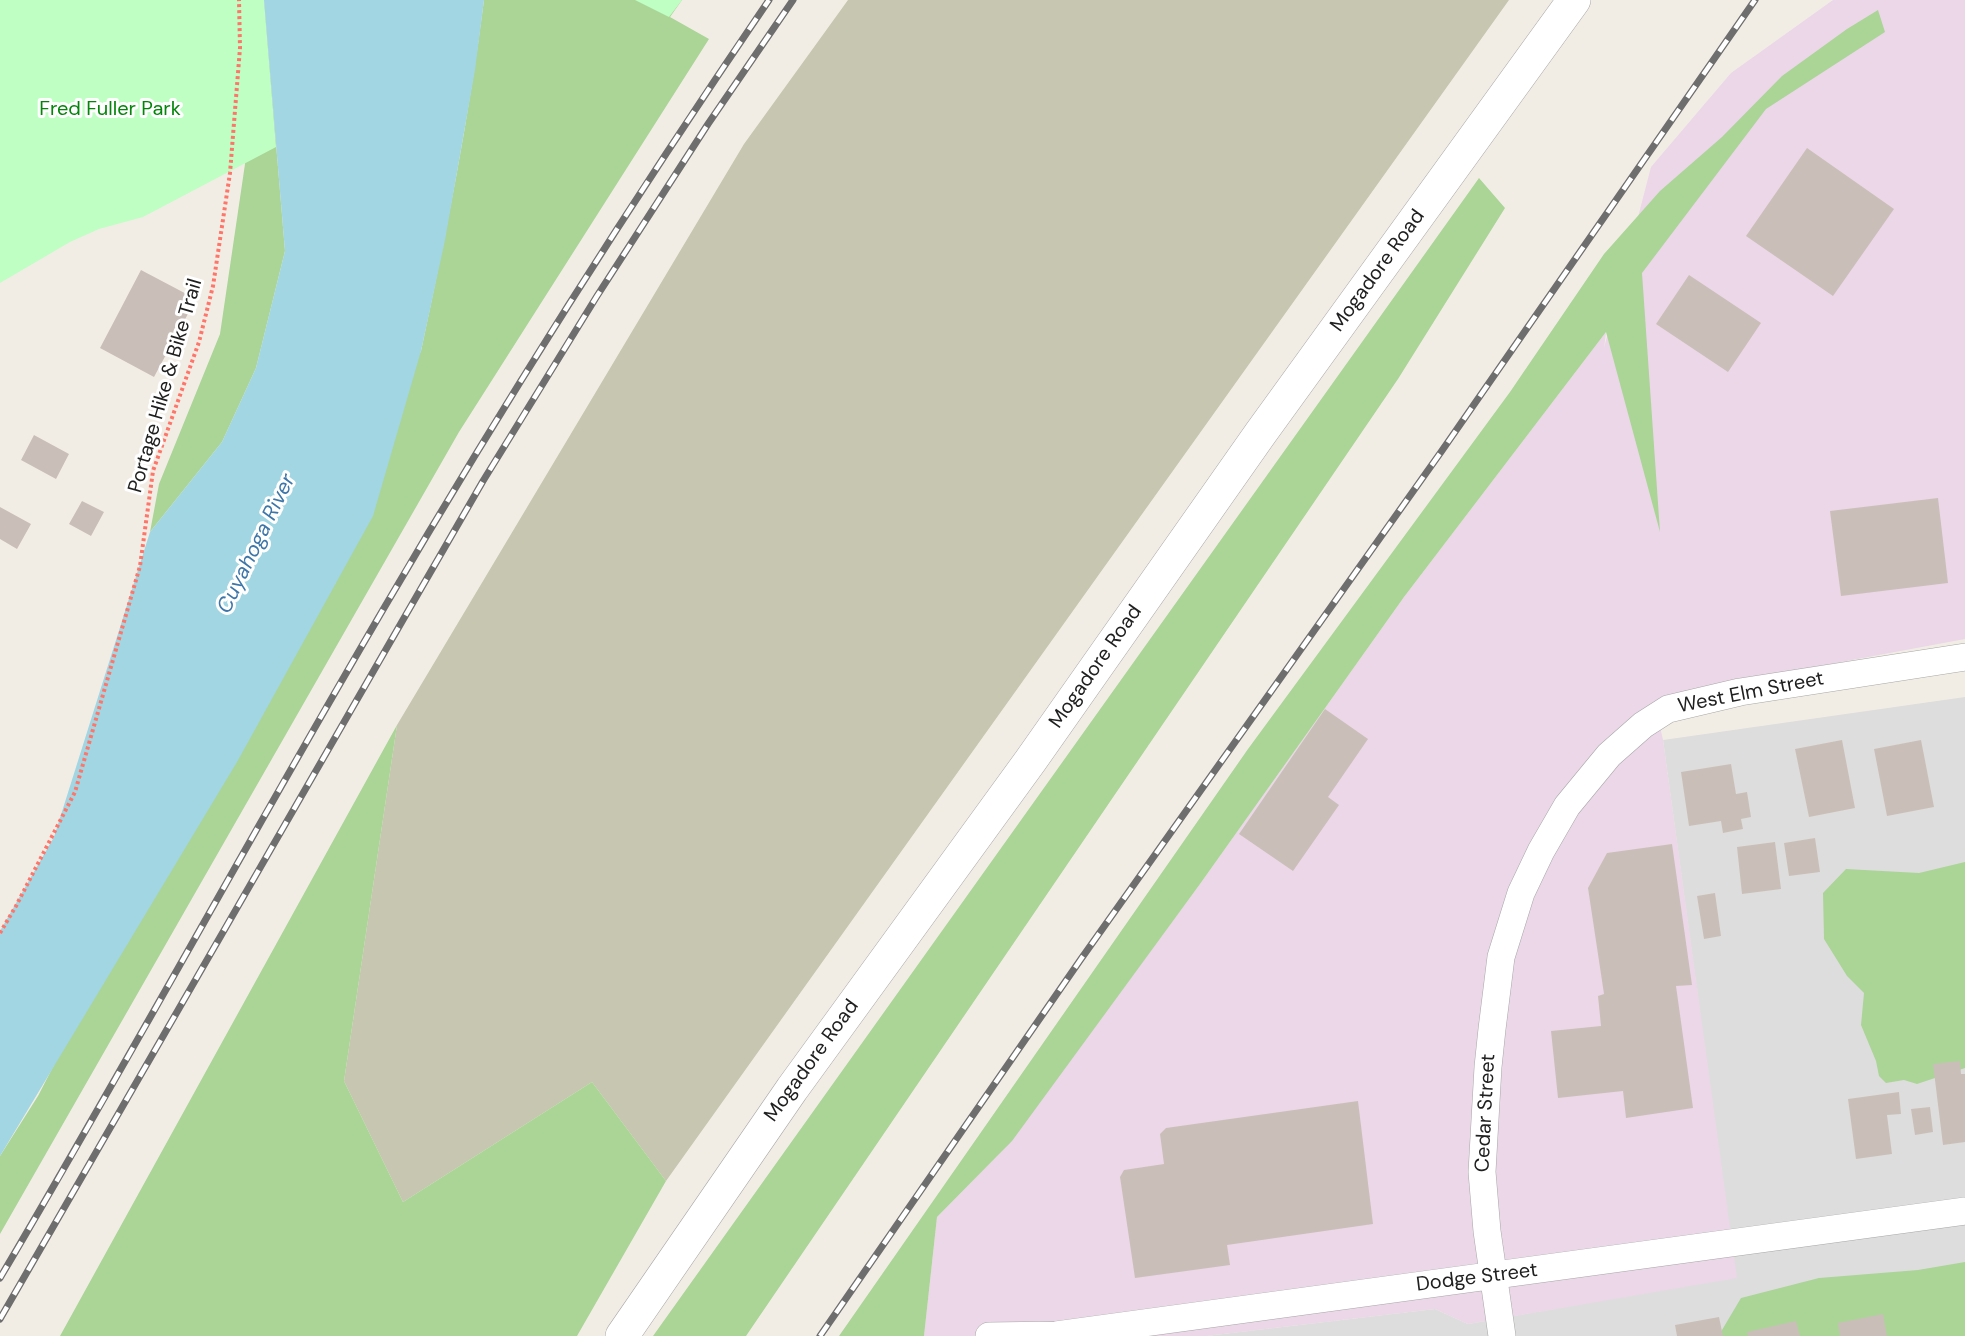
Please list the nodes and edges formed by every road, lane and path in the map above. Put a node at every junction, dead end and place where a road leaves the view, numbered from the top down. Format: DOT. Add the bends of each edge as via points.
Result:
graph roads {
  1 [pos="239,0"];
  2 [pos="1574,0"];
  3 [pos="1965,657"];
  4 [pos="1521,893"];
  5 [pos="0,933"];
  6 [pos="1965,1211"];
  7 [pos="1494,1276"];
  8 [pos="622,1336"];
  9 [pos="989,1336"];
  10 [pos="1502,1336"];
  1 -- 5 [label="path, Portage Hike & Bike Trail" via="240,48 230,172 213,286 199,342 153,471 140,566 75,792"];
  2 -- 8 [label="street, Mogadore Road" via="792,1089"];
  3 -- 4 [label="street, West Elm Street" via="1740,692 1668,709 1609,755 1567,806"];
  4 -- 7 [label="street, Cedar Street" via="1501,957 1488,1067 1482,1172"];
  6 -- 7 [label="street, Dodge Street"];
  7 -- 9 [label="street, Dodge Street" via="1056,1335"];
  7 -- 10 [label="street, Cedar Street"];
}
